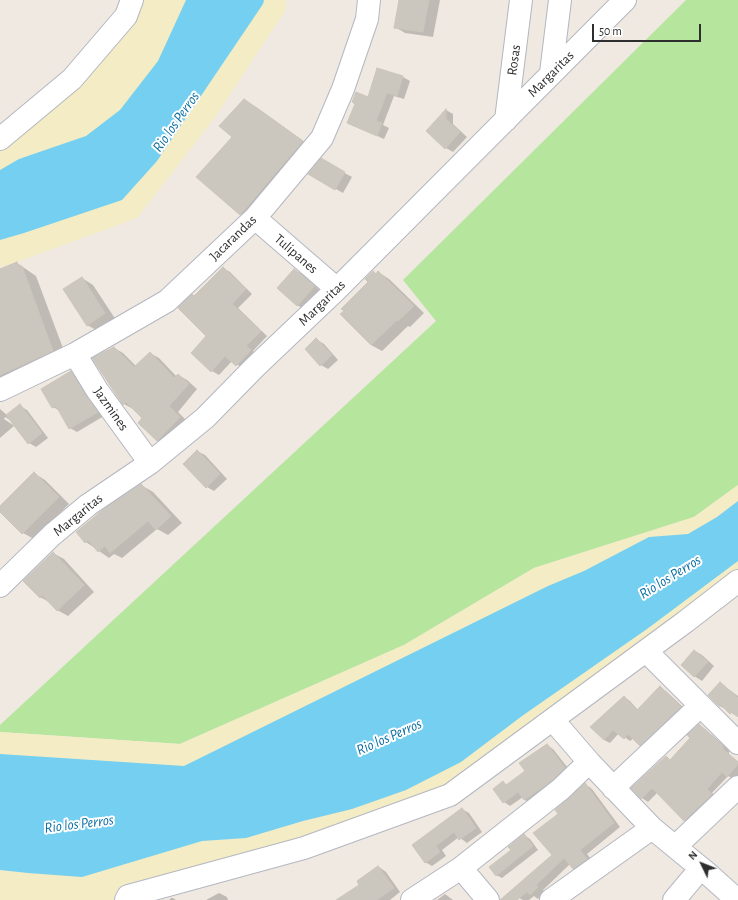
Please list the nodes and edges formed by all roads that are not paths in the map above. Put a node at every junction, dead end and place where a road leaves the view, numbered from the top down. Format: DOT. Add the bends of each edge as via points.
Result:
graph roads {
  1 [pos="132,0"];
  2 [pos="369,0"];
  3 [pos="522,0"];
  4 [pos="560,0"];
  5 [pos="625,0"];
  6 [pos="551,73"];
  7 [pos="506,120"];
  8 [pos="0,139"];
  9 [pos="255,218"];
  10 [pos="337,289"];
  11 [pos="75,354"];
  12 [pos="0,390"];
  13 [pos="150,463"];
  14 [pos="738,581"];
  15 [pos="0,586"];
  16 [pos="652,657"];
  17 [pos="700,706"];
  18 [pos="558,726"];
  19 [pos="738,743"];
  20 [pos="589,762"];
  21 [pos="738,787"];
  22 [pos="613,788"];
  23 [pos="652,828"];
  24 [pos="675,847"];
  25 [pos="461,868"];
  26 [pos="701,868"];
  27 [pos="126,900"];
  28 [pos="412,900"];
  29 [pos="488,900"];
  30 [pos="551,900"];
  31 [pos="674,900"];
  32 [pos="737,900"];
  1 -- 8 [label="street" via="126,16 72,79"];
  2 -- 9 [label="street, Jacarandas" via="367,19 343,89 322,138"];
  3 -- 7 [label="street, Rosas"];
  4 -- 6 [label="street"];
  5 -- 6 [label="street, Margaritas"];
  6 -- 7 [label="street, Margaritas"];
  7 -- 10 [label="street, Margaritas"];
  9 -- 10 [label="street, Tulipanes"];
  9 -- 11 [label="street, Jacarandas" via="166,301"];
  10 -- 13 [label="street, Margaritas" via="205,418"];
  11 -- 12 [label="street, Jacarandas"];
  11 -- 13 [label="street, Jazmines" via="97,390"];
  13 -- 15 [label="street, Margaritas" via="88,505 52,534"];
  14 -- 27 [label="street" via="450,795 304,848 128,896"];
  16 -- 17 [label="street"];
  17 -- 19 [label="street"];
  17 -- 22 [label="street"];
  18 -- 20 [label="street"];
  20 -- 22 [label="street"];
  20 -- 25 [label="street" via="561,789"];
  21 -- 24 [label="street"];
  22 -- 23 [label="street"];
  23 -- 24 [label="street"];
  23 -- 30 [label="street"];
  24 -- 26 [label="street"];
  25 -- 28 [label="street"];
  25 -- 29 [label="street"];
  26 -- 31 [label="street"];
  26 -- 32 [label="street"];
}
